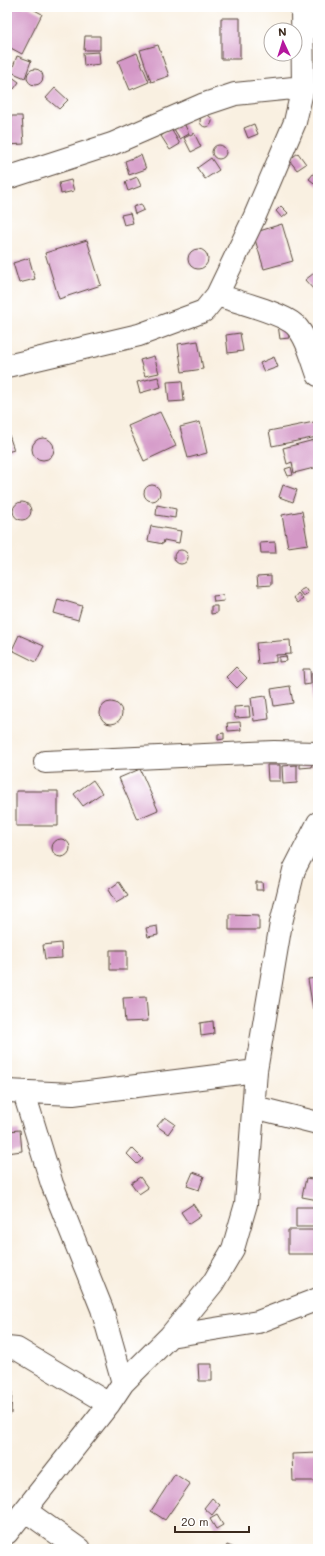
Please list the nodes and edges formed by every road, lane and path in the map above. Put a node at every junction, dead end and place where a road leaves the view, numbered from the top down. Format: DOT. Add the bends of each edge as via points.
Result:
graph roads {
  1 [pos="302,7"];
  2 [pos="304,86"];
  3 [pos="7,178"];
  4 [pos="218,295"];
  5 [pos="7,366"];
  6 [pos="318,375"];
  7 [pos="318,753"];
  8 [pos="45,762"];
  9 [pos="318,823"];
  10 [pos="256,1071"];
  11 [pos="15,1092"];
  12 [pos="254,1107"];
  13 [pos="318,1123"];
  14 [pos="318,1299"];
  15 [pos="170,1336"];
  16 [pos="7,1348"];
  17 [pos="123,1383"];
  18 [pos="109,1404"];
  19 [pos="26,1511"];
  20 [pos="7,1533"];
  21 [pos="79,1549"];
  1 -- 2 [label="street"];
  2 -- 3 [label="street" via="235,94 202,105 112,144"];
  2 -- 4 [label="street" via="295,122"];
  4 -- 5 [label="street" via="204,311 139,335"];
  4 -- 6 [label="street" via="280,316 294,324 301,333"];
  7 -- 8 [label="street" via="274,752"];
  9 -- 10 [label="street" via="294,870 283,915"];
  10 -- 11 [label="street" via="73,1094"];
  10 -- 12 [label="street"];
  11 -- 17 [label="street" via="102,1309"];
  12 -- 13 [label="street"];
  12 -- 15 [label="street" via="246,1204 233,1249 213,1283"];
  14 -- 15 [label="street" via="258,1322"];
  15 -- 17 [label="street"];
  16 -- 18 [label="street" via="16,1349"];
  17 -- 18 [label="street"];
  18 -- 19 [label="street"];
  19 -- 20 [label="street"];
  19 -- 21 [label="street"];
}
